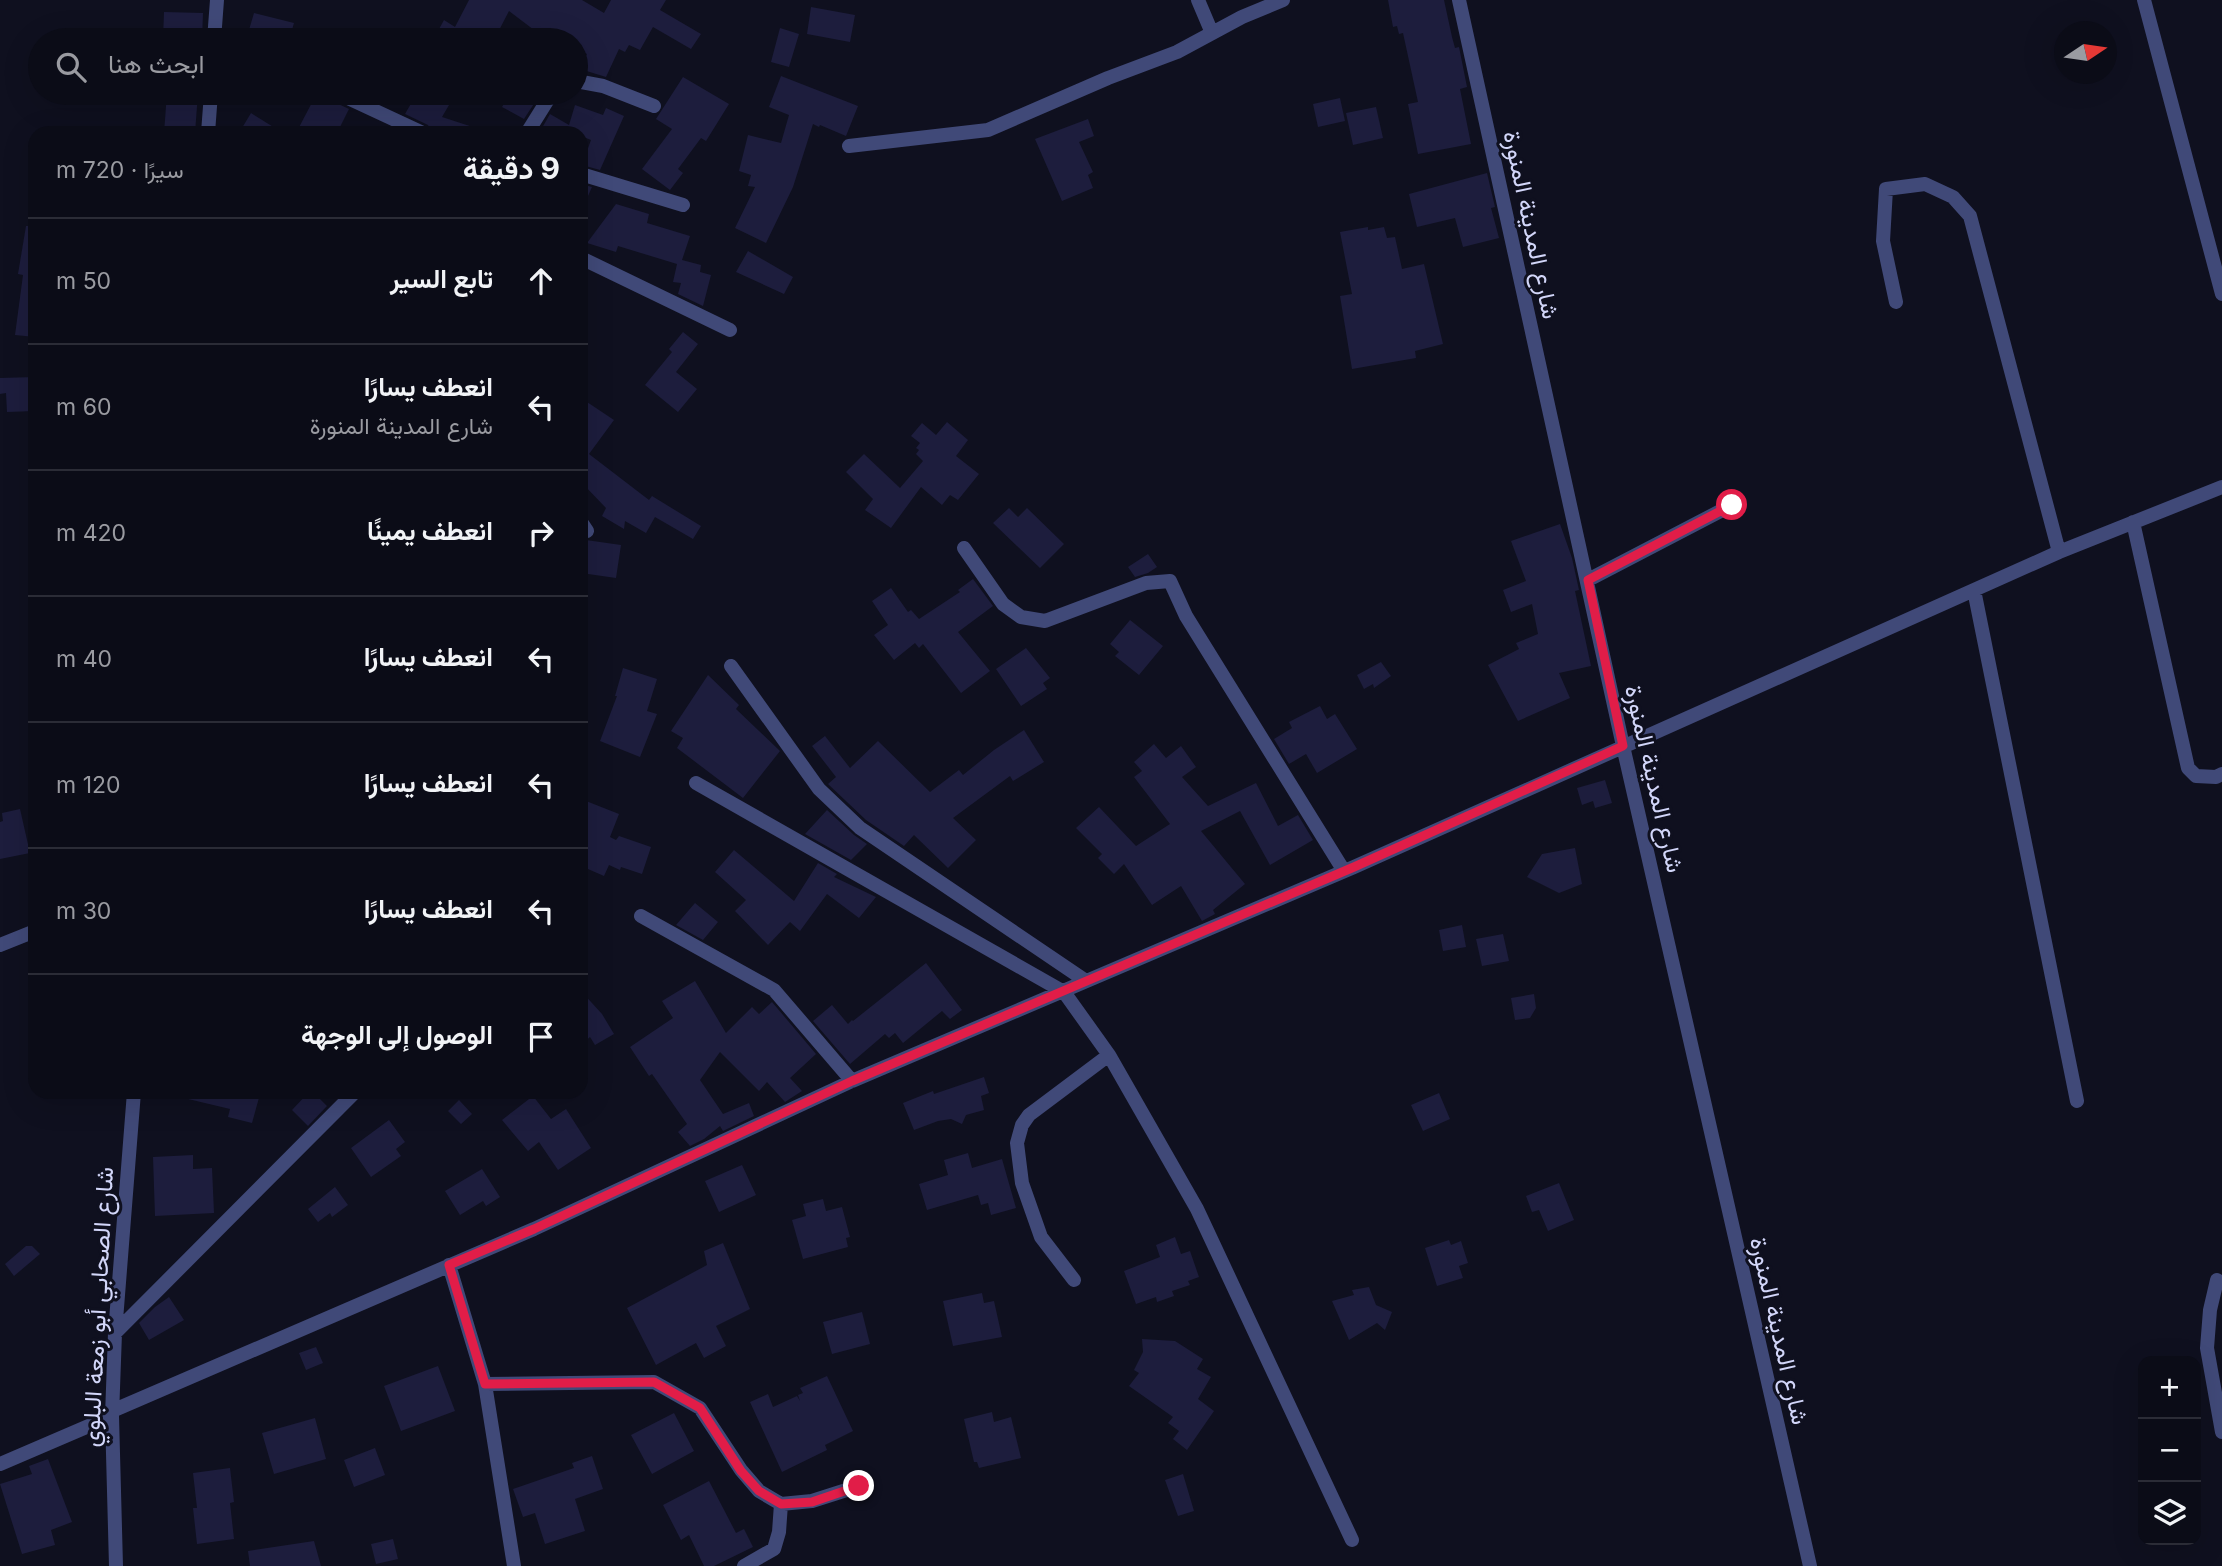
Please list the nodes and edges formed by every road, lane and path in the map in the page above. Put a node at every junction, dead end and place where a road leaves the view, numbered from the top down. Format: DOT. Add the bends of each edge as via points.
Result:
graph roads {
  1 [pos="218,0"];
  2 [pos="1198,0"];
  3 [pos="1283,0"];
  4 [pos="2144,0"];
  5 [pos="1464,3"];
  6 [pos="215,28"];
  7 [pos="1213,33"];
  8 [pos="588,83"];
  9 [pos="210,105"];
  10 [pos="363,105"];
  11 [pos="544,105"];
  12 [pos="654,106"];
  13 [pos="209,126"];
  14 [pos="408,126"];
  15 [pos="531,126"];
  16 [pos="849,146"];
  17 [pos="588,176"];
  18 [pos="683,205"];
  19 [pos="588,261"];
  20 [pos="2222,294"];
  21 [pos="1896,302"];
  22 [pos="730,330"];
  23 [pos="2222,487"];
  24 [pos="1732,505"];
  25 [pos="2133,522"];
  26 [pos="964,548"];
  27 [pos="2059,552"];
  28 [pos="1588,580"];
  29 [pos="1973,590"];
  30 [pos="731,666"];
  31 [pos="1623,746"];
  32 [pos="2222,774"];
  33 [pos="696,783"];
  34 [pos="1344,871"];
  35 [pos="640,916"];
  36 [pos="28,933"];
  37 [pos="0,945"];
  38 [pos="1086,981"];
  39 [pos="1064,992"];
  40 [pos="1109,1055"];
  41 [pos="852,1081"];
  42 [pos="133,1099"];
  43 [pos="348,1099"];
  44 [pos="2077,1101"];
  45 [pos="449,1265"];
  46 [pos="1074,1280"];
  47 [pos="2217,1280"];
  48 [pos="115,1333"];
  49 [pos="485,1384"];
  50 [pos="112,1414"];
  51 [pos="2222,1432"];
  52 [pos="0,1464"];
  53 [pos="859,1486"];
  54 [pos="781,1504"];
  55 [pos="1352,1540"];
  56 [pos="116,1566"];
  57 [pos="514,1566"];
  58 [pos="744,1566"];
  59 [pos="1810,1566"];
  1 -- 6 [label="street"];
  2 -- 7 [label="street"];
  3 -- 7 [label="street"];
  4 -- 20 [label="street"];
  5 -- 28 [label="street, شارع المدينة المنورة"];
  7 -- 16 [label="street" via="988,130"];
  8 -- 12 [label="street"];
  9 -- 13 [label="street"];
  10 -- 14 [label="street"];
  11 -- 15 [label="street"];
  17 -- 18 [label="street"];
  19 -- 22 [label="street"];
  21 -- 27 [label="street" via="1883,241 1886,189 1925,184 1953,197 1970,216"];
  23 -- 25 [label="street"];
  24 -- 28 [label="street"];
  25 -- 27 [label="street"];
  25 -- 32 [label="street" via="2188,768 2196,776"];
  26 -- 34 [label="street" via="1003,604 1033,620 1045,621 1146,583 1170,581 1186,616"];
  27 -- 29 [label="street"];
  28 -- 31 [label="street, شارع المدينة المنورة"];
  29 -- 31 [label="street"];
  29 -- 44 [label="street"];
  30 -- 38 [label="street" via="819,789 860,828"];
  31 -- 34 [label="street"];
  31 -- 59 [label="street, شارع المدينة المنورة"];
  33 -- 39 [label="street"];
  34 -- 38 [label="street"];
  35 -- 41 [label="street" via="774,990"];
  36 -- 37 [label="street"];
  38 -- 39 [label="street"];
  39 -- 40 [label="street"];
  39 -- 41 [label="street"];
  40 -- 46 [label="street" via="1029,1115 1017,1143 1023,1183 1041,1237"];
  40 -- 55 [label="street" via="1197,1209"];
  41 -- 45 [label="street"];
  42 -- 48 [label="street, شارع الصحابي أبو زمعة البلوي"];
  43 -- 48 [label="street"];
  45 -- 49 [label="street"];
  45 -- 50 [label="street"];
  47 -- 51 [label="street" via="2207,1348"];
  48 -- 50 [label="street, شارع الصحابي أبو زمعة البلوي"];
  49 -- 54 [label="street" via="654,1382 700,1408 741,1471 759,1491"];
  49 -- 57 [label="street"];
  50 -- 52 [label="street"];
  50 -- 56 [label="street, شارع الصحابي أبو زمعة البلوي"];
  53 -- 54 [label="street" via="812,1502"];
  54 -- 58 [label="street" via="774,1549"];
}
